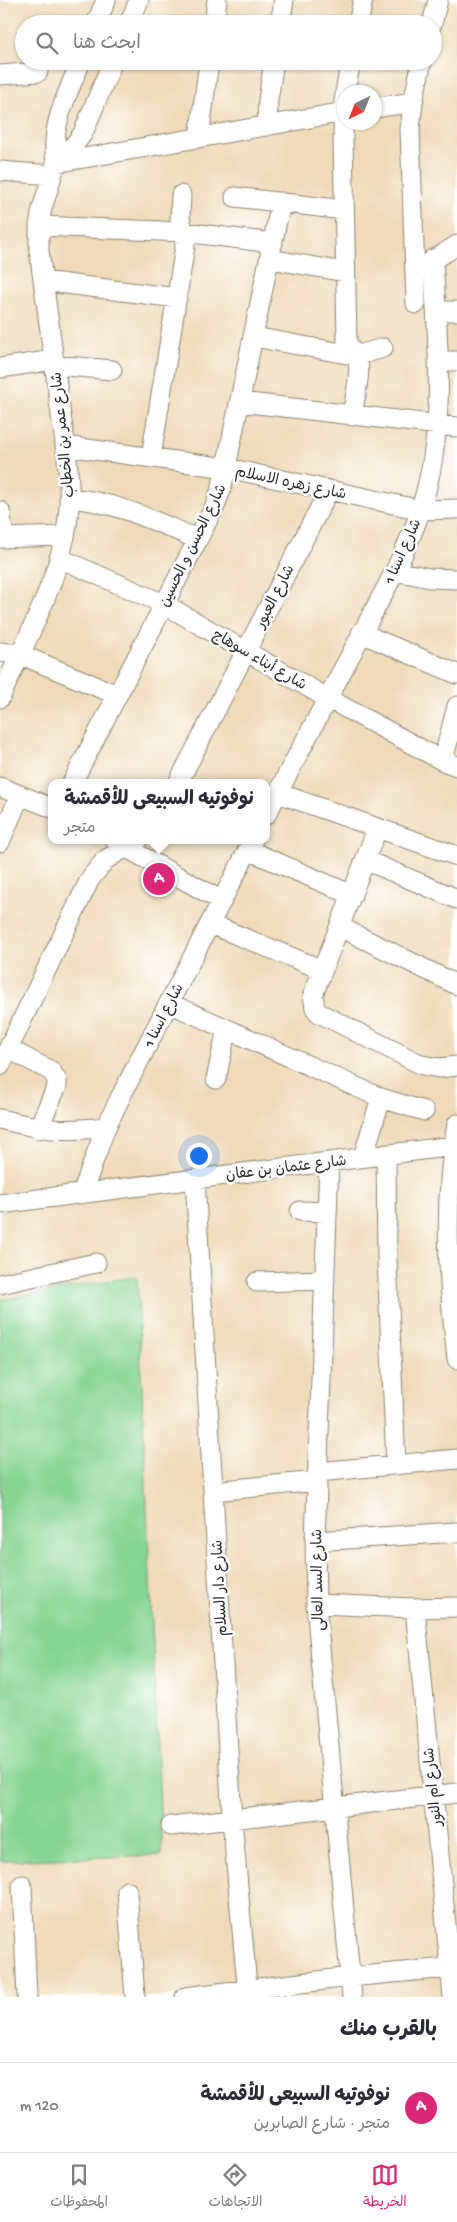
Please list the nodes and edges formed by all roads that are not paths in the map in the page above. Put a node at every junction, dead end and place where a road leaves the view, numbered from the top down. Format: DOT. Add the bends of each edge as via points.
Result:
graph roads {
  1 [pos="106,0"];
  2 [pos="139,0"];
  3 [pos="218,0"];
  4 [pos="284,0"];
  5 [pos="363,0"];
  6 [pos="438,0"];
  7 [pos="100,15"];
  8 [pos="133,15"];
  9 [pos="216,15"];
  10 [pos="282,15"];
  11 [pos="360,15"];
  12 [pos="434,15"];
  13 [pos="78,70"];
  14 [pos="109,70"];
  15 [pos="208,70"];
  16 [pos="273,70"];
  17 [pos="349,70"];
  18 [pos="420,70"];
  19 [pos="38,72"];
  20 [pos="0,75"];
  21 [pos="346,85"];
  22 [pos="412,102"];
  23 [pos="382,107"];
  24 [pos="337,110"];
  25 [pos="267,126"];
  26 [pos="344,130"];
  27 [pos="199,138"];
  28 [pos="54,169"];
  29 [pos="0,170"];
  30 [pos="181,195"];
  31 [pos="235,197"];
  32 [pos="281,202"];
  33 [pos="344,210"];
  34 [pos="39,226"];
  35 [pos="184,232"];
  36 [pos="457,245"];
  37 [pos="272,251"];
  38 [pos="433,259"];
  39 [pos="345,272"];
  40 [pos="414,272"];
  41 [pos="43,281"];
  42 [pos="177,298"];
  43 [pos="416,304"];
  44 [pos="436,311"];
  45 [pos="457,311"];
  46 [pos="254,337"];
  47 [pos="383,348"];
  48 [pos="354,354"];
  49 [pos="448,361"];
  50 [pos="54,362"];
  51 [pos="0,368"];
  52 [pos="112,370"];
  53 [pos="240,402"];
  54 [pos="352,416"];
  55 [pos="436,426"];
  56 [pos="457,427"];
  57 [pos="65,446"];
  58 [pos="151,457"];
  59 [pos="227,468"];
  60 [pos="329,490"];
  61 [pos="70,498"];
  62 [pos="457,509"];
  63 [pos="421,510"];
  64 [pos="0,511"];
  65 [pos="65,536"];
  66 [pos="2,538"];
  67 [pos="197,539"];
  68 [pos="59,558"];
  69 [pos="395,571"];
  70 [pos="457,579"];
  71 [pos="164,604"];
  72 [pos="361,633"];
  73 [pos="246,651"];
  74 [pos="0,652"];
  75 [pos="19,654"];
  76 [pos="457,674"];
  77 [pos="117,695"];
  78 [pos="0,698"];
  79 [pos="327,698"];
  80 [pos="457,706"];
  81 [pos="450,763"];
  82 [pos="74,779"];
  83 [pos="180,779"];
  84 [pos="0,787"];
  85 [pos="278,793"];
  86 [pos="20,795"];
  87 [pos="48,806"];
  88 [pos="270,807"];
  89 [pos="377,829"];
  90 [pos="0,842"];
  91 [pos="123,844"];
  92 [pos="128,844"];
  93 [pos="250,845"];
  94 [pos="457,856"];
  95 [pos="365,860"];
  96 [pos="352,895"];
  97 [pos="457,899"];
  98 [pos="222,901"];
  99 [pos="210,924"];
  100 [pos="340,927"];
  101 [pos="323,970"];
  102 [pos="457,984"];
  103 [pos="169,1003"];
  104 [pos="226,1029"];
  105 [pos="9,1049"];
  106 [pos="0,1066"];
  107 [pos="457,1066"];
  108 [pos="216,1079"];
  109 [pos="381,1098"];
  110 [pos="424,1111"];
  111 [pos="0,1119"];
  112 [pos="457,1124"];
  113 [pos="106,1127"];
  114 [pos="38,1129"];
  115 [pos="453,1146"];
  116 [pos="386,1154"];
  117 [pos="363,1157"];
  118 [pos="329,1162"];
  119 [pos="195,1179"];
  120 [pos="82,1193"];
  121 [pos="0,1204"];
  122 [pos="300,1211"];
  123 [pos="327,1212"];
  124 [pos="453,1213"];
  125 [pos="96,1263"];
  126 [pos="325,1280"];
  127 [pos="257,1282"];
  128 [pos="0,1284"];
  129 [pos="457,1359"];
  130 [pos="457,1459"];
  131 [pos="396,1465"];
  132 [pos="318,1476"];
  133 [pos="213,1491"];
  134 [pos="457,1532"];
  135 [pos="316,1541"];
  136 [pos="316,1604"];
  137 [pos="457,1607"];
  138 [pos="414,1608"];
  139 [pos="457,1793"];
  140 [pos="433,1796"];
  141 [pos="333,1808"];
  142 [pos="232,1819"];
  143 [pos="171,1826"];
  144 [pos="22,1885"];
  145 [pos="127,1891"];
  146 [pos="454,1968"];
  147 [pos="350,1977"];
  148 [pos="248,1993"];
  149 [pos="27,1997"];
  150 [pos="135,1997"];
  151 [pos="185,1997"];
  152 [pos="352,1997"];
  153 [pos="453,1997"];
  1 -- 7 [label="street"];
  2 -- 8 [label="street"];
  3 -- 9 [label="street"];
  4 -- 10 [label="street"];
  5 -- 11 [label="street"];
  6 -- 12 [label="street"];
  13 -- 28 [label="street" via="56,126"];
  14 -- 28 [label="street" via="82,133"];
  15 -- 27 [label="street"];
  16 -- 25 [label="street"];
  17 -- 21 [label="street"];
  18 -- 22 [label="street"];
  19 -- 20 [label="street"];
  22 -- 23 [label="street"];
  22 -- 40 [label="street"];
  24 -- 25 [label="street"];
  25 -- 27 [label="street"];
  26 -- 33 [label="street"];
  27 -- 28 [label="street"];
  28 -- 29 [label="street"];
  28 -- 34 [label="street, شارع عمر بن الخطاب"];
  30 -- 35 [label="street" via="180,218"];
  31 -- 32 [label="street"];
  32 -- 33 [label="street"];
  32 -- 37 [label="street, شارع الحسن و الحسين"];
  33 -- 39 [label="street"];
  34 -- 35 [label="street"];
  34 -- 41 [label="street, شارع عمر بن الخطاب"];
  35 -- 37 [label="street"];
  35 -- 42 [label="street"];
  36 -- 38 [label="street"];
  37 -- 39 [label="street"];
  37 -- 46 [label="street, شارع الحسن و الحسين"];
  38 -- 40 [label="street"];
  38 -- 44 [label="street, شارع اسنا 1"];
  39 -- 48 [label="street" via="347,341"];
  40 -- 43 [label="street"];
  41 -- 42 [label="street"];
  41 -- 50 [label="street, شارع عمر بن الخطاب"];
  42 -- 58 [label="street"];
  44 -- 45 [label="street"];
  44 -- 49 [label="street, شارع اسنا 1"];
  46 -- 48 [label="street"];
  46 -- 53 [label="street, شارع الحسن و الحسين"];
  47 -- 48 [label="street"];
  48 -- 54 [label="street" via="358,368"];
  49 -- 55 [label="street, شارع اسنا 1"];
  50 -- 51 [label="street"];
  50 -- 52 [label="street"];
  50 -- 57 [label="street, شارع عمر بن الخطاب"];
  53 -- 54 [label="street"];
  53 -- 59 [label="street, شارع الحسن و الحسين"];
  54 -- 55 [label="street"];
  55 -- 56 [label="street"];
  55 -- 63 [label="street, شارع اسنا 1"];
  57 -- 58 [label="street, شارع زهره الاسلام"];
  57 -- 61 [label="street, شارع عمر بن الخطاب"];
  58 -- 59 [label="street, شارع زهره الاسلام"];
  59 -- 60 [label="street, شارع زهره الاسلام"];
  59 -- 67 [label="street, شارع الحسن و الحسين" via="216,504"];
  60 -- 63 [label="street, شارع زهره الاسلام"];
  60 -- 73 [label="street, شارع العبور"];
  61 -- 65 [label="street, شارع عمر بن الخطاب"];
  61 -- 67 [label="street" via="111,504"];
  62 -- 63 [label="street, شارع زهره الاسلام"];
  63 -- 69 [label="street, شارع اسنا 1"];
  64 -- 66 [label="street"];
  65 -- 66 [label="street"];
  65 -- 68 [label="street, شارع عمر بن الخطاب"];
  67 -- 71 [label="street, شارع الحسن و الحسين"];
  68 -- 71 [label="street, شارع أبناء سوهاج"];
  68 -- 75 [label="street, شارع عمر بن الخطاب"];
  69 -- 70 [label="street"];
  69 -- 72 [label="street, شارع اسنا 1"];
  71 -- 73 [label="street, شارع أبناء سوهاج"];
  71 -- 77 [label="street, شارع الحسن و الحسين"];
  72 -- 76 [label="street"];
  72 -- 79 [label="street, شارع اسنا 1"];
  73 -- 79 [label="street, شارع أبناء سوهاج"];
  73 -- 83 [label="street, شارع العبور"];
  74 -- 75 [label="street"];
  75 -- 77 [label="street"];
  75 -- 78 [label="street, شارع عمر بن الخطاب"];
  77 -- 82 [label="street, شارع الحسن و الحسين"];
  79 -- 81 [label="street, شارع أبناء سوهاج"];
  79 -- 85 [label="street, شارع اسنا 1"];
  80 -- 81 [label="street"];
  84 -- 86 [label="street"];
  85 -- 88 [label="street, شارع اسنا 1"];
  85 -- 89 [label="street"];
  86 -- 87 [label="street"];
  86 -- 90 [label="street"];
  89 -- 94 [label="street"];
  89 -- 95 [label="street"];
  91 -- 105 [label="street" via="90,879"];
  92 -- 98 [label="street"];
  93 -- 96 [label="street"];
  93 -- 98 [label="street, شارع اسنا 1"];
  95 -- 96 [label="street"];
  95 -- 97 [label="street"];
  96 -- 100 [label="street"];
  98 -- 99 [label="street, شارع اسنا 1"];
  99 -- 101 [label="street"];
  99 -- 103 [label="street, شارع اسنا 1"];
  100 -- 101 [label="street"];
  100 -- 102 [label="street"];
  101 -- 107 [label="street" via="313,995 319,1013 422,1065 439,1068"];
  103 -- 104 [label="street"];
  103 -- 113 [label="street, شارع اسنا 1"];
  104 -- 108 [label="street"];
  104 -- 109 [label="street"];
  105 -- 106 [label="street"];
  105 -- 114 [label="street" via="51,1070 57,1080"];
  109 -- 110 [label="street"];
  109 -- 117 [label="street"];
  111 -- 114 [label="street"];
  112 -- 115 [label="street"];
  113 -- 114 [label="street" via="60,1131"];
  113 -- 120 [label="street, شارع اسنا 1"];
  115 -- 116 [label="street, شارع عثمان بن عفان"];
  115 -- 124 [label="street"];
  116 -- 117 [label="street, شارع عثمان بن عفان"];
  116 -- 131 [label="street"];
  117 -- 118 [label="street, شارع عثمان بن عفان"];
  118 -- 119 [label="street, شارع عثمان بن عفان"];
  118 -- 123 [label="street, شارع السد العالى"];
  119 -- 120 [label="street, شارع عثمان بن عفان"];
  119 -- 133 [label="street, شارع دار السلام"];
  120 -- 121 [label="street, شارع عثمان بن عفان"];
  122 -- 123 [label="street"];
  123 -- 126 [label="street, شارع السد العالى"];
  124 -- 129 [label="street" via="450,1273"];
  125 -- 128 [label="street"];
  126 -- 127 [label="street"];
  126 -- 132 [label="street, شارع السد العالى"];
  130 -- 131 [label="street"];
  131 -- 132 [label="street"];
  132 -- 133 [label="street"];
  132 -- 135 [label="street, شارع السد العالى"];
  133 -- 142 [label="street, شارع دار السلام"];
  134 -- 135 [label="street"];
  135 -- 136 [label="street, شارع السد العالى"];
  136 -- 138 [label="street"];
  136 -- 141 [label="street, شارع السد العالى"];
  137 -- 138 [label="street"];
  138 -- 140 [label="street, شارع ام النور"];
  139 -- 140 [label="street"];
  140 -- 141 [label="street"];
  140 -- 146 [label="street, شارع ام النور"];
  141 -- 142 [label="street"];
  141 -- 147 [label="street, شارع السد العالى"];
  142 -- 143 [label="street"];
  142 -- 148 [label="street, شارع دار السلام"];
  144 -- 149 [label="street"];
  145 -- 150 [label="street"];
  146 -- 147 [label="street"];
  146 -- 153 [label="street, شارع ام النور"];
  147 -- 148 [label="street"];
  147 -- 152 [label="street, شارع السد العالى"];
  148 -- 151 [label="street"];
}
